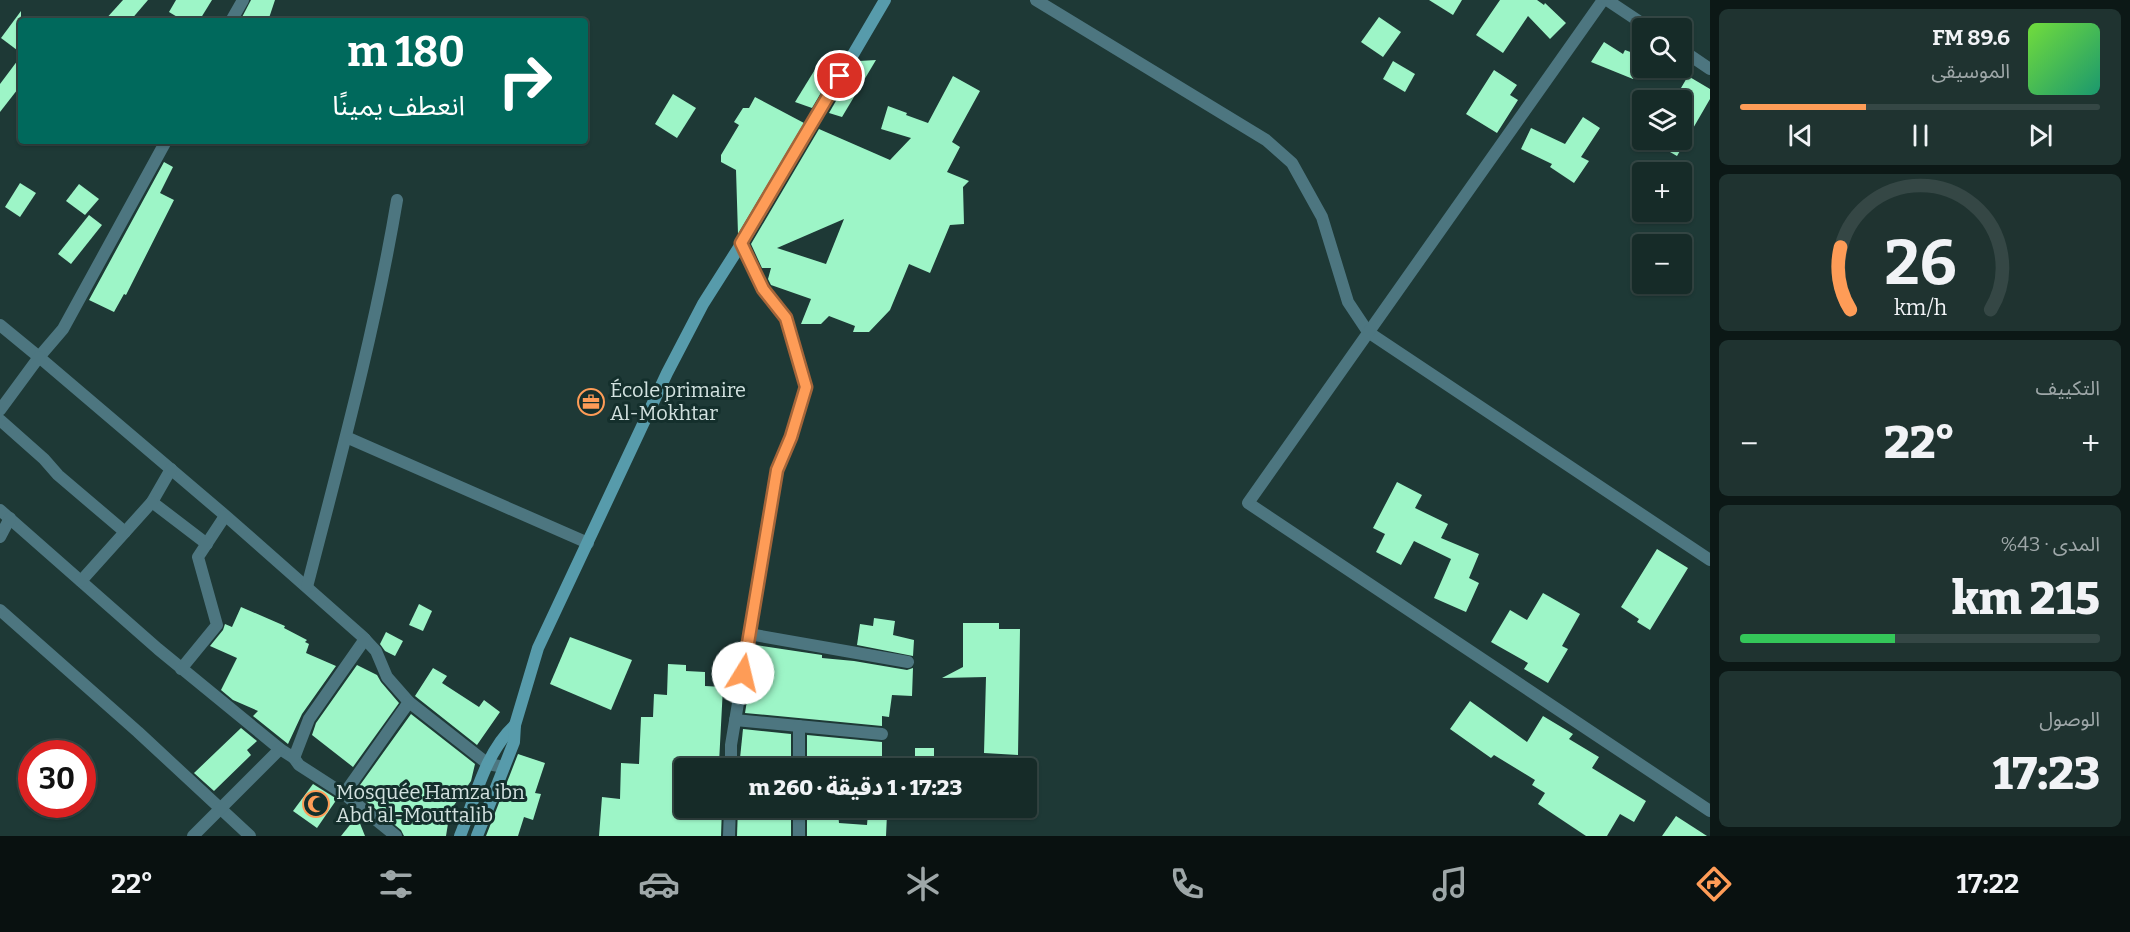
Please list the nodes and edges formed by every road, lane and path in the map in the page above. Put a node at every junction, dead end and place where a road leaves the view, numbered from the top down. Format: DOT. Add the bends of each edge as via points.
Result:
graph roads {
  1 [pos="243,0"];
  2 [pos="885,0"];
  3 [pos="1036,0"];
  4 [pos="1605,0"];
  5 [pos="233,18"];
  6 [pos="1633,18"];
  7 [pos="1692,57"];
  8 [pos="1710,69"];
  9 [pos="164,144"];
  10 [pos="397,200"];
  11 [pos="741,243"];
  12 [pos="0,325"];
  13 [pos="1368,332"];
  14 [pos="39,357"];
  15 [pos="0,410"];
  16 [pos="0,420"];
  17 [pos="346,437"];
  18 [pos="171,469"];
  19 [pos="152,502"];
  20 [pos="5,514"];
  21 [pos="225,516"];
  22 [pos="125,532"];
  23 [pos="0,537"];
  24 [pos="207,543"];
  25 [pos="588,543"];
  26 [pos="1710,560"];
  27 [pos="81,581"];
  28 [pos="307,587"];
  29 [pos="0,610"];
  30 [pos="749,634"];
  31 [pos="365,639"];
  32 [pos="908,662"];
  33 [pos="181,669"];
  34 [pos="409,702"];
  35 [pos="735,720"];
  36 [pos="515,725"];
  37 [pos="799,726"];
  38 [pos="882,734"];
  39 [pos="280,749"];
  40 [pos="730,758"];
  41 [pos="799,758"];
  42 [pos="294,759"];
  43 [pos="488,764"];
  44 [pos="504,767"];
  45 [pos="344,794"];
  46 [pos="220,809"];
  47 [pos="1710,811"];
  48 [pos="730,818"];
  49 [pos="799,818"];
  50 [pos="193,836"];
  51 [pos="250,836"];
  52 [pos="396,836"];
  53 [pos="460,836"];
  54 [pos="477,836"];
  55 [pos="729,836"];
  56 [pos="799,836"];
  1 -- 5 [label="street"];
  2 -- 11 [label="main road"];
  3 -- 13 [label="street" via="1266,140 1293,163 1322,218 1348,302"];
  4 -- 6 [label="street"];
  4 -- 13 [label="street"];
  7 -- 8 [label="street"];
  9 -- 14 [label="street" via="63,329"];
  10 -- 17 [label="street"];
  11 -- 25 [label="main road" via="703,304 667,374"];
  11 -- 30 [label="street" via="763,289 786,318 806,387 777,470"];
  12 -- 14 [label="street"];
  13 -- 26 [label="street"];
  13 -- 47 [label="street" via="1248,503"];
  14 -- 15 [label="street"];
  14 -- 18 [label="street"];
  16 -- 22 [label="street" via="58,476"];
  17 -- 25 [label="street"];
  17 -- 28 [label="street"];
  18 -- 19 [label="street"];
  18 -- 21 [label="street"];
  19 -- 22 [label="street"];
  19 -- 24 [label="street"];
  20 -- 23 [label="street"];
  20 -- 27 [label="street"];
  21 -- 24 [label="street"];
  21 -- 28 [label="street"];
  22 -- 27 [label="street"];
  24 -- 33 [label="street" via="198,557 217,625"];
  25 -- 36 [label="main road" via="538,648"];
  27 -- 33 [label="street"];
  28 -- 31 [label="street"];
  29 -- 46 [label="street"];
  30 -- 32 [label="street"];
  30 -- 35 [label="street"];
  31 -- 34 [label="street" via="376,651 387,677"];
  31 -- 42 [label="street" via="309,719"];
  33 -- 39 [label="street"];
  34 -- 43 [label="street"];
  34 -- 45 [label="street"];
  35 -- 37 [label="street"];
  35 -- 40 [label="street"];
  36 -- 43 [label="main road" via="502,737"];
  36 -- 44 [label="main road" via="514,742"];
  37 -- 38 [label="street"];
  37 -- 41 [label="street"];
  39 -- 42 [label="street"];
  39 -- 46 [label="street"];
  42 -- 45 [label="street"];
  43 -- 44 [label="street"];
  43 -- 53 [label="main road"];
  44 -- 54 [label="main road"];
  45 -- 52 [label="street"];
  46 -- 50 [label="street"];
  46 -- 51 [label="street"];
  48 -- 55 [label="street"];
  49 -- 56 [label="street"];
}
